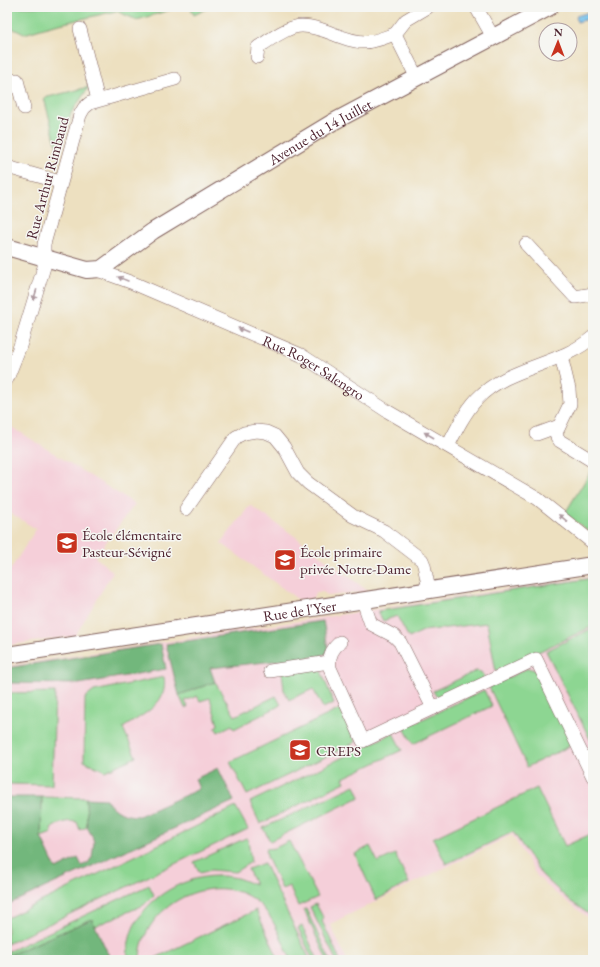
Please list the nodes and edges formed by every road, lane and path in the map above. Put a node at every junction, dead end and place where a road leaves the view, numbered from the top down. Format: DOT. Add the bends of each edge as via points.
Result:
graph roads {
  1 [pos="428,7"];
  2 [pos="476,7"];
  3 [pos="550,7"];
  4 [pos="533,11"];
  5 [pos="80,29"];
  6 [pos="395,34"];
  7 [pos="493,37"];
  8 [pos="257,56"];
  9 [pos="417,78"];
  10 [pos="175,80"];
  11 [pos="7,82"];
  12 [pos="98,100"];
  13 [pos="24,108"];
  14 [pos="7,167"];
  15 [pos="60,182"];
  16 [pos="526,244"];
  17 [pos="7,248"];
  18 [pos="44,257"];
  19 [pos="97,270"];
  20 [pos="593,294"];
  21 [pos="593,337"];
  22 [pos="562,356"];
  23 [pos="7,379"];
  24 [pos="559,426"];
  25 [pos="537,434"];
  26 [pos="448,446"];
  27 [pos="591,460"];
  28 [pos="186,509"];
  29 [pos="593,543"];
  30 [pos="593,565"];
  31 [pos="429,590"];
  32 [pos="363,600"];
  33 [pos="340,642"];
  34 [pos="7,655"];
  35 [pos="329,662"];
  36 [pos="270,671"];
  37 [pos="433,708"];
  38 [pos="593,777"];
  1 -- 6 [label="street" via="406,20"];
  2 -- 7 [label="street"];
  3 -- 4 [label="street, Avenue du 14 Juillet"];
  4 -- 7 [label="street, Avenue du 14 Juillet"];
  5 -- 12 [label="street"];
  6 -- 8 [label="street" via="366,42 322,30 298,27 263,44 258,48"];
  6 -- 9 [label="street"];
  7 -- 9 [label="street, Avenue du 14 Juillet"];
  9 -- 19 [label="street, Avenue du 14 Juillet" via="275,157 153,231"];
  10 -- 12 [label="street, Rue Arthur Rimbaud"];
  11 -- 13 [label="street" via="17,80"];
  12 -- 15 [label="street, Rue Arthur Rimbaud" via="84,108 80,115"];
  14 -- 15 [label="street"];
  15 -- 18 [label="street, Rue Arthur Rimbaud" via="44,244"];
  16 -- 20 [label="street" via="575,297"];
  17 -- 18 [label="street, Rue Roger Salengro"];
  18 -- 19 [label="street, Rue Roger Salengro" via="87,270"];
  18 -- 23 [label="street, Rue Arthur Rimbaud, one-way" via="44,267"];
  26 -- 19 [label="street, Rue Roger Salengro, one-way" via="294,352"];
  21 -- 22 [label="street"];
  22 -- 24 [label="street" via="570,404"];
  22 -- 26 [label="street" via="520,372 485,392 469,409"];
  24 -- 25 [label="street"];
  24 -- 27 [label="street" via="556,432 560,441"];
  29 -- 26 [label="street, Rue Roger Salengro, one-way" via="538,499"];
  28 -- 31 [label="street" via="236,437 249,432 271,433 279,439 294,468 308,483 354,516 384,531 422,560"];
  30 -- 31 [label="street, Rue de l'Yser"];
  31 -- 32 [label="street, Rue de l'Yser"];
  32 -- 34 [label="street, Rue de l'Yser"];
  32 -- 37 [label="street" via="371,624 400,642"];
  33 -- 35 [label="street" via="331,653"];
  35 -- 36 [label="street"];
  35 -- 37 [label="street" via="333,678 363,741"];
  37 -- 38 [label="street" via="536,659"];
}
